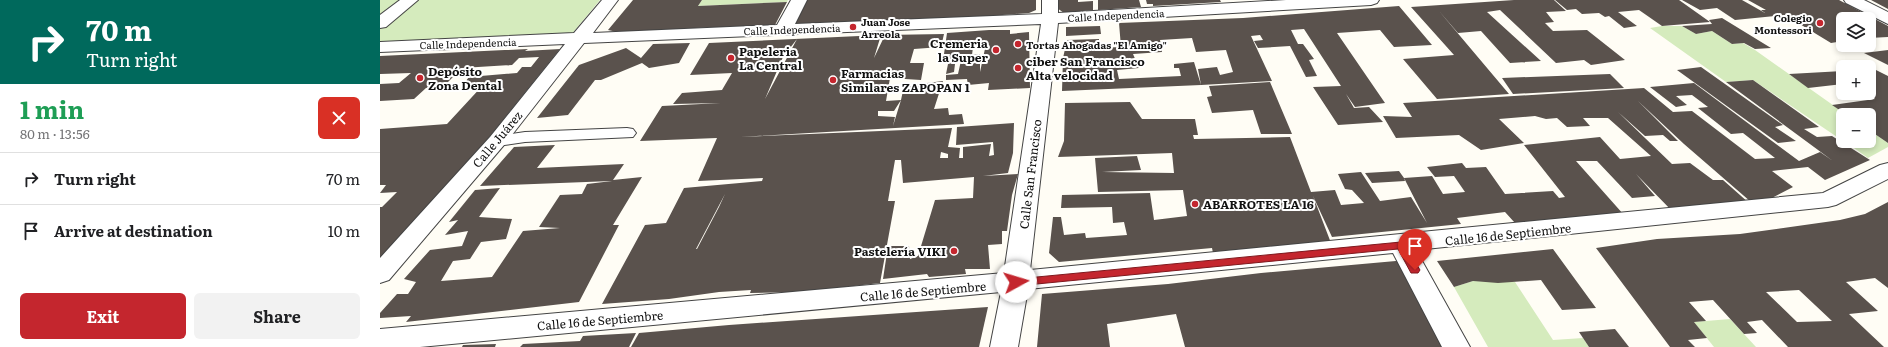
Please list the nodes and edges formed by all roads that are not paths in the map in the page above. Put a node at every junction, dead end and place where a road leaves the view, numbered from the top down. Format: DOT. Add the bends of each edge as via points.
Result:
graph roads {
  1 [pos="410,0"];
  2 [pos="610,0"];
  3 [pos="799,0"];
  4 [pos="1371,0"];
  5 [pos="1852,0"];
  6 [pos="1050,9"];
  7 [pos="1888,19"];
  8 [pos="380,23"];
  9 [pos="783,30"];
  10 [pos="578,39"];
  11 [pos="380,47"];
  12 [pos="627,133"];
  13 [pos="497,141"];
  14 [pos="1888,170"];
  15 [pos="1401,245"];
  16 [pos="380,274"];
  17 [pos="1016,282"];
  18 [pos="380,340"];
  19 [pos="1004,347"];
  20 [pos="1456,347"];
  1 -- 8 [label="street"];
  2 -- 10 [label="street, Calle Juárez"];
  3 -- 9 [label="street"];
  4 -- 6 [label="street, Calle Independencia"];
  5 -- 7 [label="street"];
  6 -- 9 [label="street, Calle Independencia"];
  6 -- 17 [label="street, Calle San Francisco"];
  9 -- 10 [label="street, Calle Independencia"];
  10 -- 11 [label="street, Calle Independencia"];
  10 -- 13 [label="street, Calle Juárez"];
  12 -- 13 [label="lane" via="526,137"];
  13 -- 16 [label="street, Calle Juárez"];
  14 -- 15 [label="street, Calle 16 de Septiembre" via="1828,200"];
  15 -- 17 [label="street, Calle 16 de Septiembre"];
  15 -- 20 [label="street"];
  17 -- 18 [label="street, Calle 16 de Septiembre"];
  17 -- 19 [label="street, Calle San Francisco"];
}
